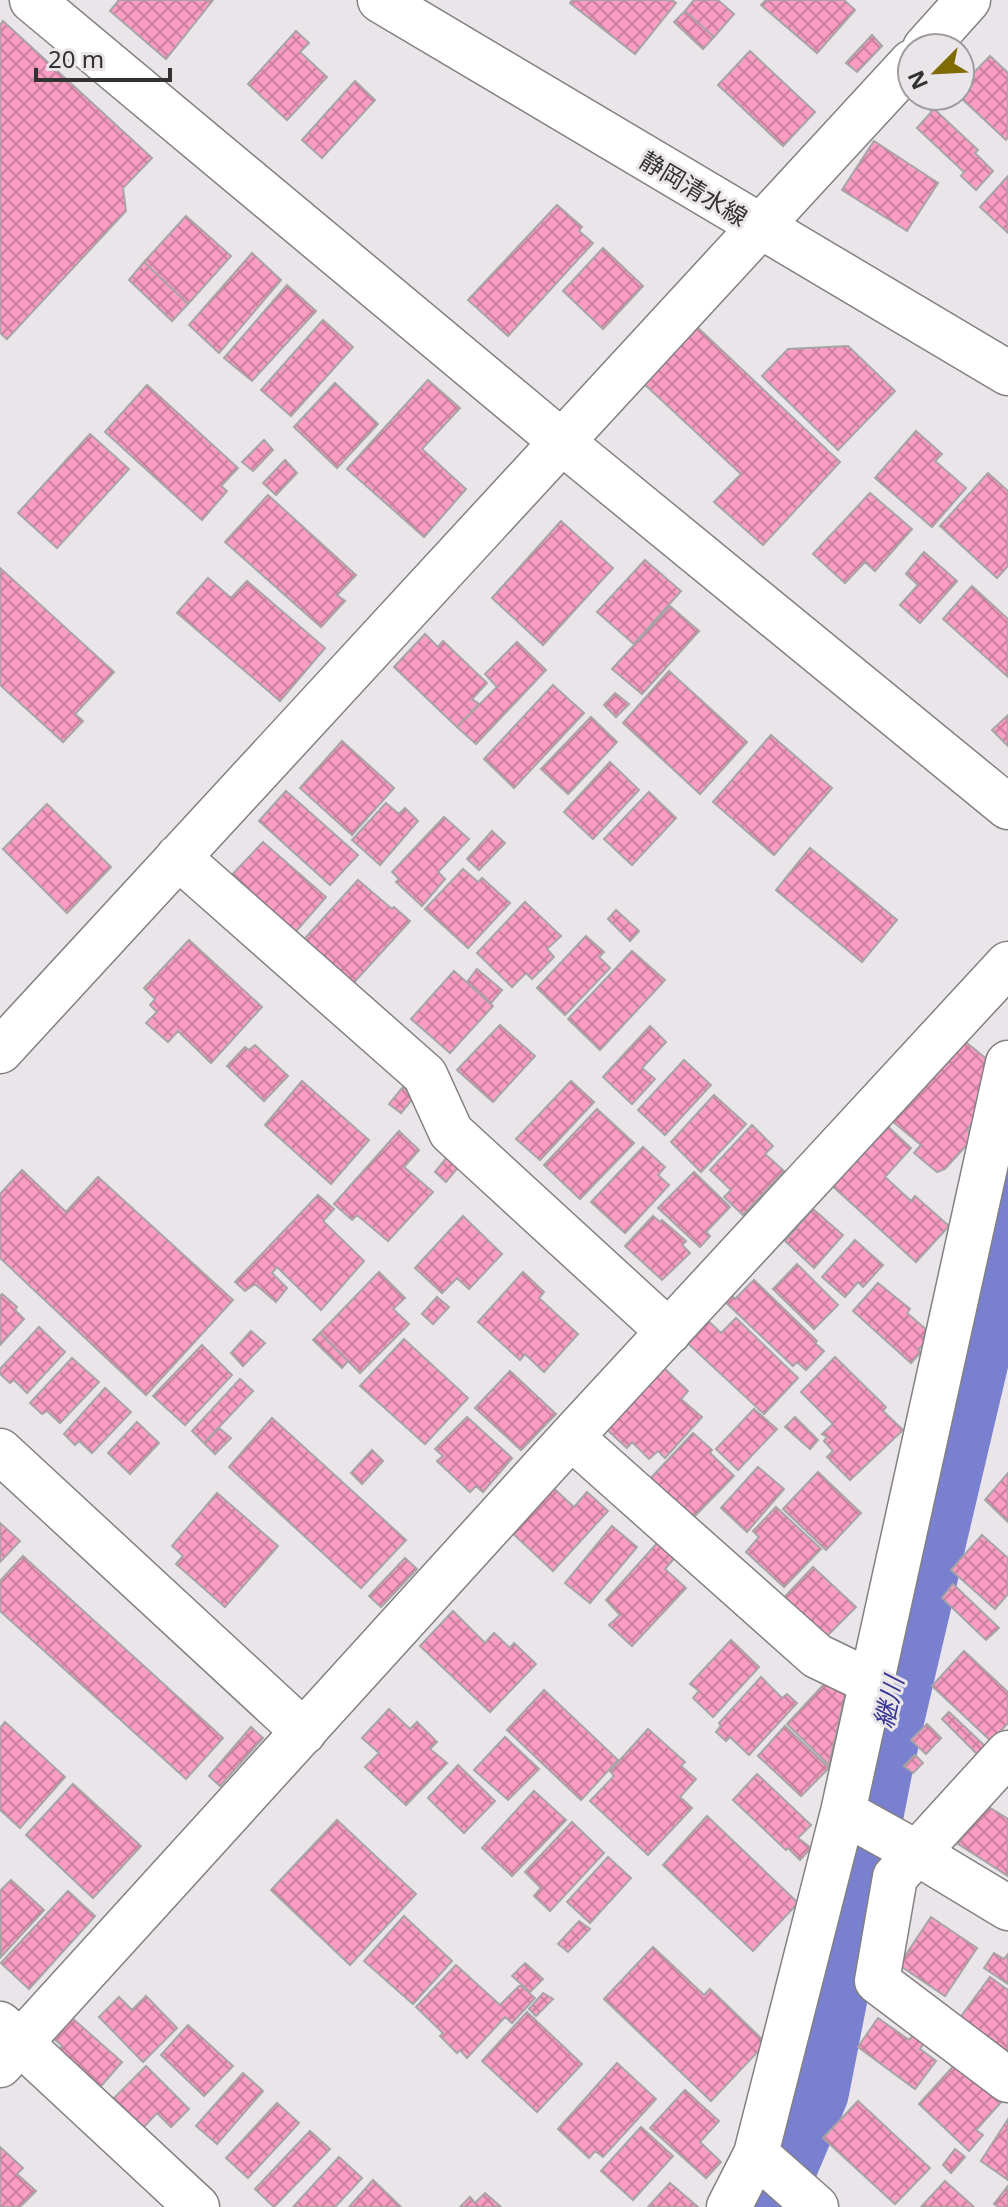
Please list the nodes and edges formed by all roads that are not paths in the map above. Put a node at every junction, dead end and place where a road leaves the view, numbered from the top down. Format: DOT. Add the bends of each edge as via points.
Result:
graph roads {
  1 [pos="32,0"];
  2 [pos="380,0"];
  3 [pos="968,0"];
  4 [pos="939,32"];
  5 [pos="896,80"];
  6 [pos="761,228"];
  7 [pos="1008,373"];
  8 [pos="562,442"];
  9 [pos="1008,807"];
  10 [pos="178,857"];
  11 [pos="1008,964"];
  12 [pos="0,1051"];
  13 [pos="1008,1063"];
  14 [pos="669,1332"];
  15 [pos="571,1437"];
  16 [pos="0,1451"];
  17 [pos="871,1682"];
  18 [pos="304,1732"];
  19 [pos="1008,1753"];
  20 [pos="843,1812"];
  21 [pos="917,1853"];
  22 [pos="1008,1908"];
  23 [pos="7,2044"];
  24 [pos="1008,2080"];
  25 [pos="756,2154"];
  26 [pos="807,2200"];
  27 [pos="197,2207"];
  28 [pos="729,2207"];
  1 -- 8 [label="street"];
  2 -- 6 [label="street, 静岡清水線"];
  3 -- 4 [label="street"];
  5 -- 6 [label="street"];
  6 -- 7 [label="street, 静岡清水線"];
  6 -- 8 [label="street"];
  8 -- 9 [label="street"];
  8 -- 10 [label="street"];
  10 -- 12 [label="street"];
  10 -- 14 [label="street" via="425,1075 451,1132"];
  11 -- 14 [label="street"];
  13 -- 17 [label="street"];
  14 -- 15 [label="street"];
  15 -- 17 [label="street" via="817,1656"];
  15 -- 18 [label="street"];
  16 -- 18 [label="street"];
  17 -- 20 [label="street"];
  18 -- 23 [label="street"];
  19 -- 21 [label="street"];
  20 -- 21 [label="street"];
  20 -- 25 [label="street"];
  21 -- 22 [label="street"];
  21 -- 24 [label="street" via="895,1877 877,1981"];
  23 -- 27 [label="street"];
  25 -- 26 [label="street"];
  25 -- 28 [label="street"];
}
